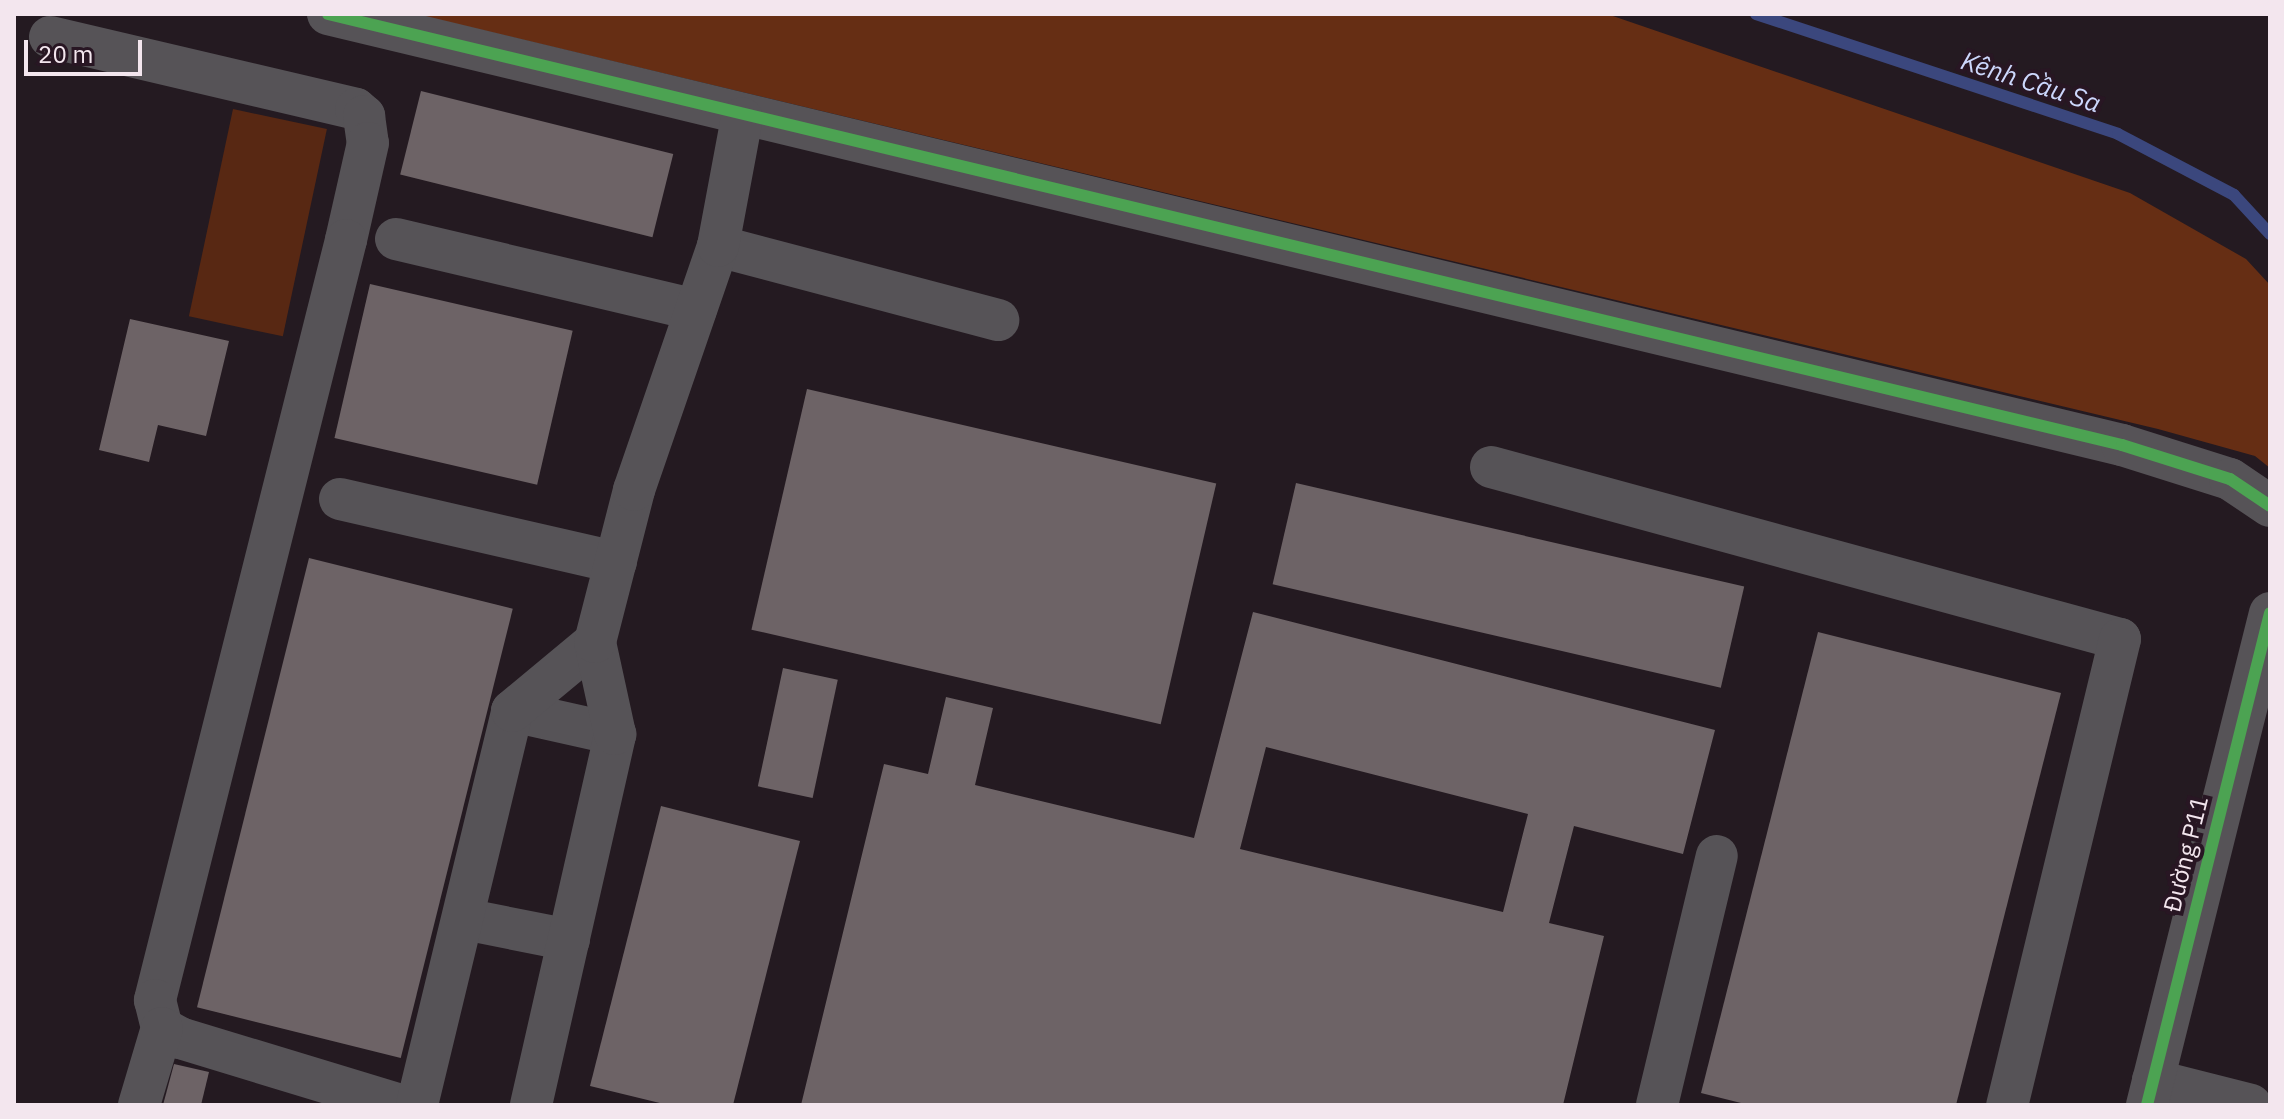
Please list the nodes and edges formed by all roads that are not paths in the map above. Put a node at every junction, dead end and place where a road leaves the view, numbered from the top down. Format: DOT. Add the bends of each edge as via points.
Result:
graph roads {
  1 [pos="328,14"];
  2 [pos="50,37"];
  3 [pos="742,118"];
  4 [pos="396,239"];
  5 [pos="718,246"];
  6 [pos="696,310"];
  7 [pos="998,320"];
  8 [pos="1491,467"];
  9 [pos="340,499"];
  10 [pos="2270,506"];
  11 [pos="616,562"];
  12 [pos="2270,613"];
  13 [pos="595,642"];
  14 [pos="512,711"];
  15 [pos="615,734"];
  16 [pos="1717,856"];
  17 [pos="464,919"];
  18 [pos="569,940"];
  19 [pos="162,1028"];
  20 [pos="2150,1092"];
  21 [pos="139,1105"];
  22 [pos="400,1105"];
  23 [pos="417,1105"];
  24 [pos="531,1105"];
  25 [pos="1657,1105"];
  26 [pos="2007,1105"];
  27 [pos="2251,1105"];
  1 -- 3 [label="street"];
  2 -- 19 [label="street" via="356,109 368,130 346,240 155,1000"];
  3 -- 5 [label="street"];
  3 -- 10 [label="street" via="2122,445 2230,479"];
  4 -- 6 [label="street"];
  5 -- 6 [label="street"];
  5 -- 7 [label="street"];
  6 -- 11 [label="street"];
  8 -- 26 [label="street" via="2120,639"];
  9 -- 11 [label="street"];
  11 -- 13 [label="street"];
  12 -- 20 [label="street, Đường P11"];
  13 -- 14 [label="street"];
  13 -- 15 [label="street"];
  14 -- 15 [label="street"];
  14 -- 17 [label="street"];
  15 -- 18 [label="street"];
  16 -- 25 [label="street"];
  17 -- 18 [label="street"];
  17 -- 23 [label="street"];
  18 -- 24 [label="street"];
  19 -- 21 [label="street"];
  19 -- 22 [label="street"];
  20 -- 27 [label="street"];
}
